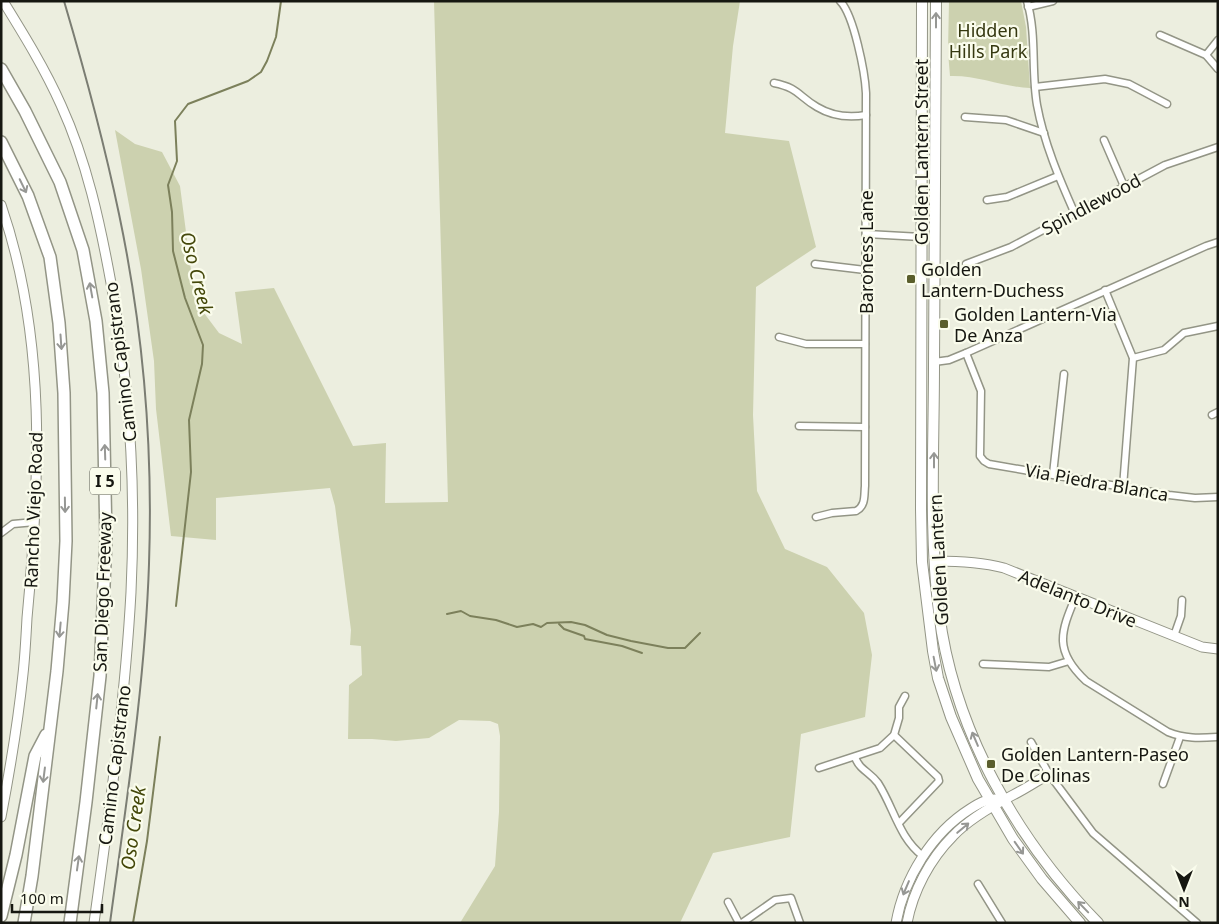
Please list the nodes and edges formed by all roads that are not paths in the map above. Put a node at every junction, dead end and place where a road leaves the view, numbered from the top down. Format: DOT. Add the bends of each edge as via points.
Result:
graph roads {
  1 [pos="4,1"];
  2 [pos="840,1"];
  3 [pos="922,1"];
  4 [pos="936,1"];
  5 [pos="1053,1"];
  6 [pos="1028,4"];
  7 [pos="1160,35"];
  8 [pos="1218,40"];
  9 [pos="1206,55"];
  10 [pos="1,69"];
  11 [pos="1218,70"];
  12 [pos="774,82"];
  13 [pos="1035,87"];
  14 [pos="1167,104"];
  15 [pos="866,115"];
  16 [pos="965,117"];
  17 [pos="1044,133"];
  18 [pos="1104,140"];
  19 [pos="1,142"];
  20 [pos="1218,147"];
  21 [pos="1058,176"];
  22 [pos="1124,186"];
  23 [pos="986,200"];
  24 [pos="1,205"];
  25 [pos="1074,214"];
  26 [pos="935,217"];
  27 [pos="867,234"];
  28 [pos="920,237"];
  29 [pos="1218,242"];
  30 [pos="934,251"];
  31 [pos="816,264"];
  32 [pos="966,264"];
  33 [pos="865,270"];
  34 [pos="1105,290"];
  35 [pos="1218,326"];
  36 [pos="779,337"];
  37 [pos="865,344"];
  38 [pos="921,350"];
  39 [pos="966,353"];
  40 [pos="1133,358"];
  41 [pos="934,362"];
  42 [pos="921,363"];
  43 [pos="1064,374"];
  44 [pos="922,380"];
  45 [pos="799,426"];
  46 [pos="865,426"];
  47 [pos="1053,474"];
  48 [pos="1124,487"];
  49 [pos="1218,497"];
  50 [pos="921,509"];
  51 [pos="816,517"];
  52 [pos="35,522"];
  53 [pos="1,533"];
  54 [pos="936,561"];
  55 [pos="1076,596"];
  56 [pos="1182,600"];
  57 [pos="928,616"];
  58 [pos="1174,636"];
  59 [pos="1218,649"];
  60 [pos="1069,661"];
  61 [pos="983,664"];
  62 [pos="905,696"];
  63 [pos="50,727"];
  64 [pos="894,735"];
  65 [pos="1180,737"];
  66 [pos="1218,737"];
  67 [pos="1031,742"];
  68 [pos="855,757"];
  69 [pos="819,768"];
  70 [pos="1049,774"];
  71 [pos="1163,784"];
  72 [pos="1003,799"];
  73 [pos="991,803"];
  74 [pos="1,817"];
  75 [pos="898,823"];
  76 [pos="923,856"];
  77 [pos="933,862"];
  78 [pos="978,884"];
  79 [pos="728,902"];
  80 [pos="1,916"];
  81 [pos="24,923"];
  82 [pos="70,923"];
  83 [pos="94,923"];
  84 [pos="741,923"];
  85 [pos="800,923"];
  86 [pos="896,923"];
  87 [pos="907,923"];
  88 [pos="1002,923"];
  89 [pos="1080,923"];
  90 [pos="1098,923"];
  91 [pos="1197,923"];
  1 -- 83 [label="street, Camino Capistrano" via="48,78 82,159 106,256 127,397 131,461 130,599 117,748"];
  2 -- 15 [label="street, Baroness Lane" via="845,7 862,61"];
  3 -- 28 [label="main road, Golden Lantern Street"];
  26 -- 4 [label="main road, Golden Lantern Street, one-way"];
  5 -- 6 [label="street"];
  6 -- 13 [label="street"];
  7 -- 9 [label="street"];
  8 -- 9 [label="street"];
  9 -- 11 [label="street"];
  82 -- 10 [label="highway, San Diego Freeway / I 5, one-way" via="100,676 106,539 103,393 96,321 83,250 60,182"];
  12 -- 15 [label="street" via="795,89 830,113 853,117"];
  13 -- 14 [label="street" via="1105,79 1129,84"];
  13 -- 17 [label="street"];
  15 -- 27 [label="street, Baroness Lane"];
  16 -- 17 [label="street" via="1006,120"];
  17 -- 21 [label="street"];
  18 -- 22 [label="street"];
  19 -- 63 [label="highway, I 5, one-way" via="28,196 50,258 59,323 64,393 66,541"];
  20 -- 22 [label="street, Spindlewood" via="1165,165"];
  21 -- 23 [label="street" via="1007,197"];
  21 -- 25 [label="street"];
  22 -- 25 [label="street, Spindlewood"];
  24 -- 52 [label="street, Rancho Viejo Road" via="20,271 32,341 36,407"];
  25 -- 32 [label="street, Spindlewood" via="1011,246"];
  26 -- 28 [label="main road" via="928,222"];
  26 -- 30 [label="main road, Golden Lantern Street"];
  27 -- 28 [label="street"];
  27 -- 33 [label="street, Baroness Lane"];
  28 -- 30 [label="main road" via="927,240"];
  28 -- 38 [label="main road, Golden Lantern Street"];
  29 -- 34 [label="street"];
  30 -- 41 [label="main road, Golden Lantern Street"];
  31 -- 33 [label="street"];
  33 -- 37 [label="street, Baroness Lane"];
  34 -- 39 [label="street"];
  34 -- 40 [label="street"];
  35 -- 40 [label="street" via="1184,333 1164,350"];
  36 -- 37 [label="street" via="806,344"];
  37 -- 46 [label="street, Baroness Lane"];
  38 -- 41 [label="main road"];
  38 -- 42 [label="main road, Golden Lantern Street"];
  39 -- 41 [label="street"];
  39 -- 47 [label="street, Via Piedra Blanca" via="982,391 980,456 984,462"];
  40 -- 48 [label="street"];
  41 -- 44 [label="main road" via="928,377"];
  54 -- 41 [label="main road, Golden Lantern, one-way"];
  42 -- 44 [label="main road, Golden Lantern"];
  43 -- 47 [label="street"];
  44 -- 50 [label="main road, Golden Lantern"];
  45 -- 46 [label="street"];
  46 -- 51 [label="street, Baroness Lane" via="862,506 856,511"];
  47 -- 48 [label="street, Via Piedra Blanca"];
  48 -- 49 [label="street, Via Piedra Blanca" via="1195,498"];
  50 -- 54 [label="main road" via="925,514 926,548 929,557"];
  50 -- 57 [label="main road, Golden Lantern"];
  52 -- 53 [label="street" via="13,524"];
  52 -- 74 [label="street, Rancho Viejo Road" via="23,673"];
  54 -- 55 [label="street, Adelanto Drive" via="998,566"];
  54 -- 57 [label="main road" via="928,572"];
  72 -- 54 [label="main road, Golden Lantern, one-way" via="957,692 943,635"];
  55 -- 58 [label="street, Adelanto Drive"];
  55 -- 60 [label="street" via="1062,635"];
  56 -- 58 [label="street"];
  57 -- 73 [label="main road, Golden Lantern, one-way" via="936,669 946,703"];
  58 -- 59 [label="street, Adelanto Drive" via="1202,647"];
  60 -- 61 [label="street" via="1048,667"];
  60 -- 65 [label="street" via="1086,681"];
  62 -- 64 [label="street" via="899,707"];
  63 -- 80 [label="highway" via="35,756"];
  63 -- 81 [label="highway, I 5, one-way"];
  64 -- 68 [label="street" via="880,748"];
  64 -- 75 [label="street" via="939,781"];
  65 -- 66 [label="street"];
  65 -- 71 [label="street"];
  67 -- 70 [label="street"];
  68 -- 69 [label="street"];
  68 -- 75 [label="street" via="879,784"];
  70 -- 72 [label="street"];
  70 -- 91 [label="street" via="1093,832"];
  72 -- 73 [label="street"];
  90 -- 72 [label="main road, Golden Lantern, one-way" via="1055,876"];
  73 -- 76 [label="street" via="961,814"];
  77 -- 73 [label="street, one-way" via="952,837"];
  73 -- 89 [label="main road, Golden Lantern, one-way" via="1026,859"];
  75 -- 76 [label="street" via="912,847"];
  76 -- 77 [label="street"];
  76 -- 86 [label="street, one-way" via="903,896"];
  77 -- 87 [label="street" via="913,898"];
  78 -- 88 [label="street"];
  79 -- 84 [label="street"];
  84 -- 85 [label="street" via="775,900 791,898"];
}
